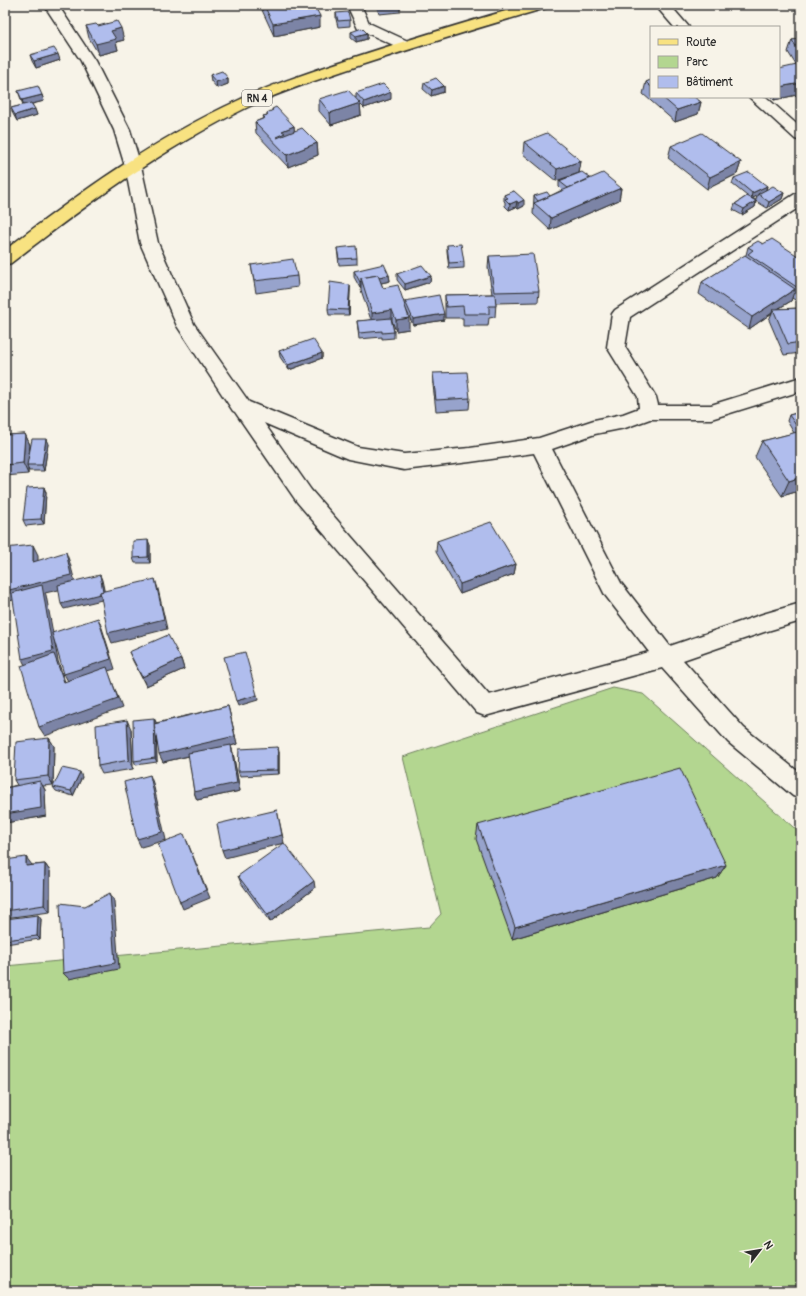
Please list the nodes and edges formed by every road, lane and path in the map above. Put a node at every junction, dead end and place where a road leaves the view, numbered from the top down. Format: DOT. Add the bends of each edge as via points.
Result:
graph roads {
  1 [pos="51,5"];
  2 [pos="354,5"];
  3 [pos="541,5"];
  4 [pos="662,5"];
  5 [pos="681,26"];
  6 [pos="405,45"];
  7 [pos="758,98"];
  8 [pos="801,136"];
  9 [pos="133,166"];
  10 [pos="801,198"];
  11 [pos="5,259"];
  12 [pos="801,384"];
  13 [pos="240,406"];
  14 [pos="649,412"];
  15 [pos="540,445"];
  16 [pos="801,612"];
  17 [pos="666,657"];
  18 [pos="801,788"];
  1 -- 9 [label="street" via="88,61 122,130"];
  2 -- 6 [label="street" via="363,26"];
  3 -- 6 [label="main road, RN 4"];
  4 -- 5 [label="street"];
  6 -- 9 [label="main road, RN 4" via="298,81 242,104"];
  7 -- 8 [label="street"];
  9 -- 11 [label="main road, RN 4" via="88,196"];
  9 -- 13 [label="street" via="149,243 186,326"];
  10 -- 14 [label="street" via="621,314 616,347 647,397"];
  12 -- 14 [label="street" via="711,412"];
  13 -- 15 [label="street" via="355,454 404,462"];
  13 -- 17 [label="street" via="304,496 485,706"];
  14 -- 15 [label="street"];
  15 -- 17 [label="street" via="613,590"];
  16 -- 17 [label="street"];
  17 -- 18 [label="street" via="736,735"];
}
